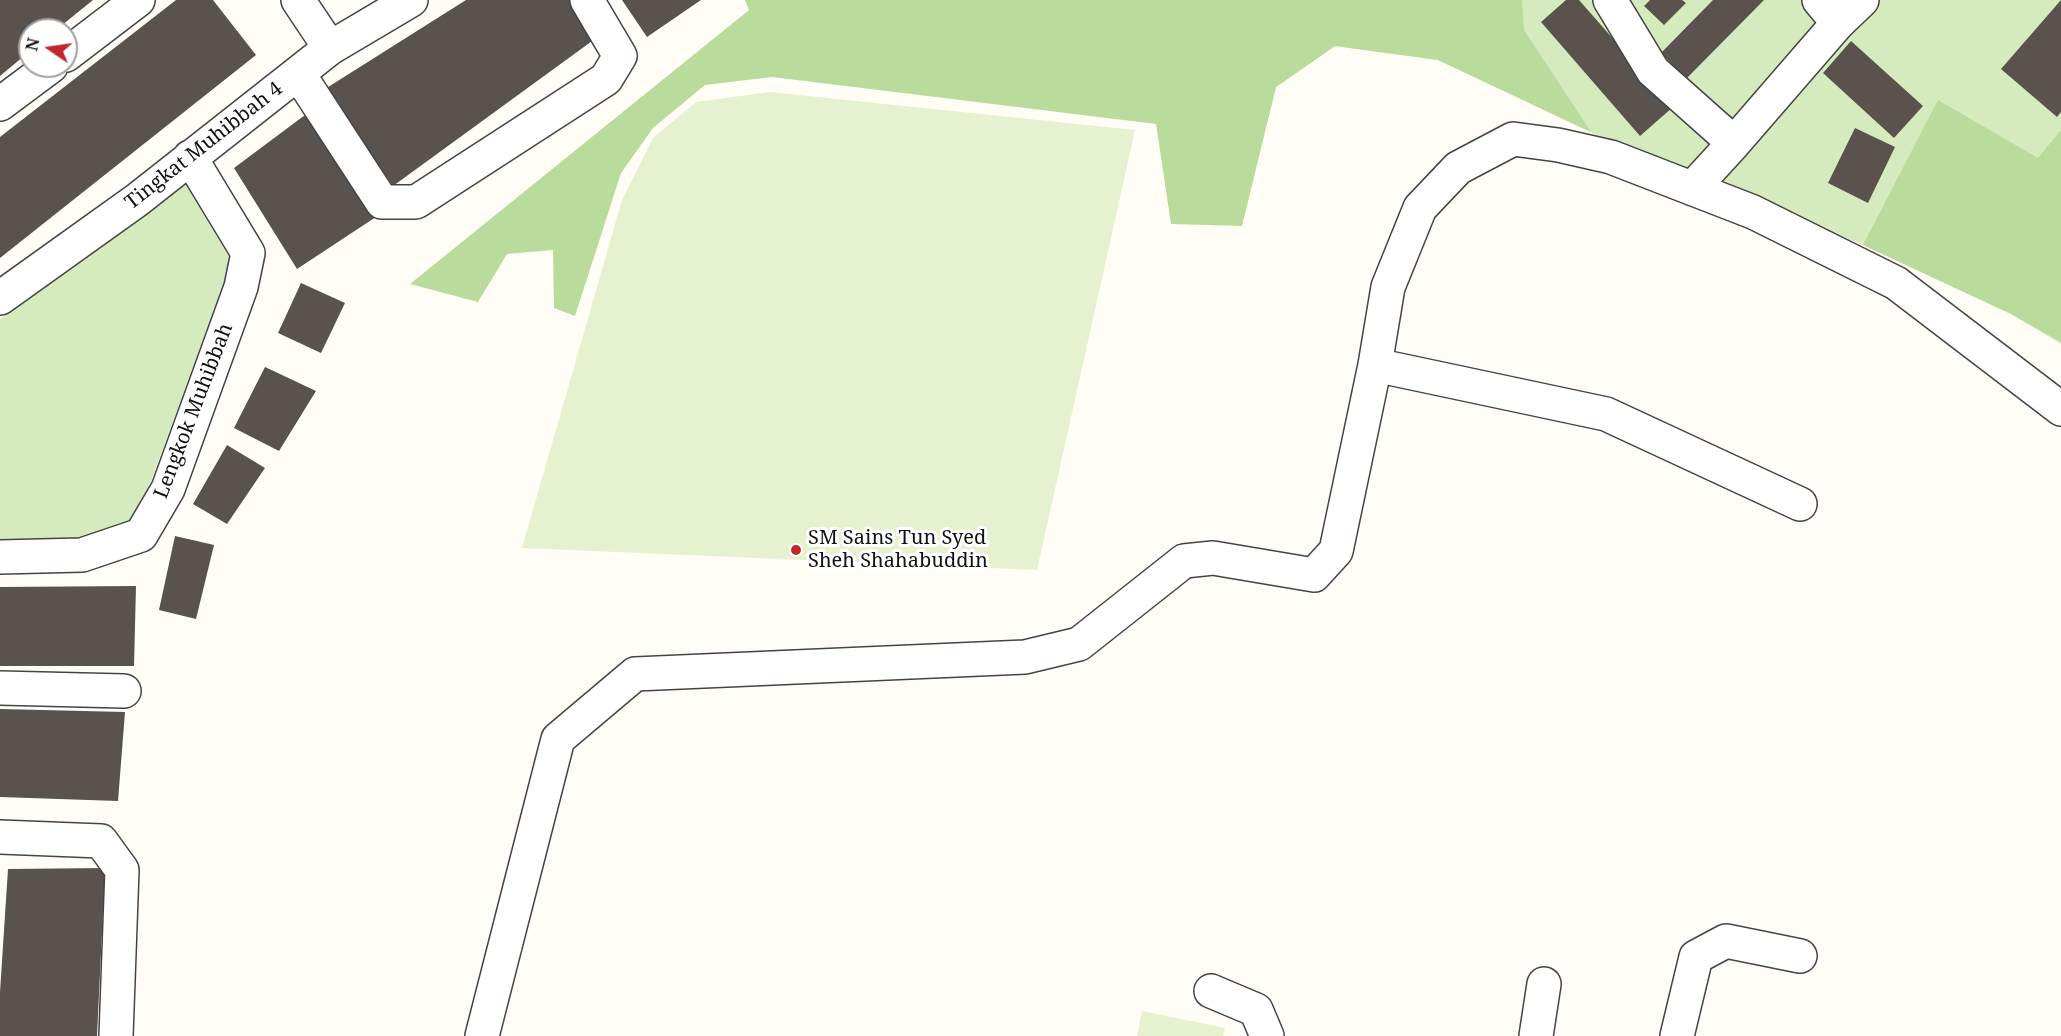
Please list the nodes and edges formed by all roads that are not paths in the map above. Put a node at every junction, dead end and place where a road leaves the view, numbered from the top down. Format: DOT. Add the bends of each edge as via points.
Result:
graph roads {
  1 [pos="138,0"];
  2 [pos="298,0"];
  3 [pos="411,0"];
  4 [pos="587,0"];
  5 [pos="1610,0"];
  6 [pos="1862,0"];
  7 [pos="1829,11"];
  8 [pos="78,46"];
  9 [pos="330,48"];
  10 [pos="298,73"];
  11 [pos="35,78"];
  12 [pos="0,105"];
  13 [pos="1734,144"];
  14 [pos="190,158"];
  15 [pos="1694,189"];
  16 [pos="0,298"];
  17 [pos="1374,365"];
  18 [pos="2061,409"];
  19 [pos="1800,504"];
  20 [pos="0,557"];
  21 [pos="0,688"];
  22 [pos="124,691"];
  23 [pos="0,837"];
  24 [pos="1800,956"];
  25 [pos="1544,984"];
  26 [pos="1211,991"];
  27 [pos="116,1036"];
  28 [pos="482,1036"];
  29 [pos="1267,1036"];
  30 [pos="1536,1036"];
  31 [pos="1677,1036"];
  1 -- 8 [label="street"];
  2 -- 9 [label="street"];
  3 -- 9 [label="street, Tingkat Muhibbah 4"];
  4 -- 10 [label="street" via="620,56 606,79 416,202 382,202"];
  5 -- 13 [label="street" via="1653,71"];
  6 -- 7 [label="street"];
  7 -- 13 [label="street"];
  9 -- 10 [label="street, Tingkat Muhibbah 4"];
  10 -- 14 [label="street, Tingkat Muhibbah 4"];
  11 -- 12 [label="street"];
  13 -- 15 [label="street"];
  14 -- 16 [label="street, Tingkat Muhibbah 4"];
  14 -- 20 [label="street, Lengkok Muhibbah" via="248,253 241,287 168,489 141,535 82,555"];
  15 -- 17 [label="street" via="1611,157 1513,139 1458,168 1420,208 1388,287"];
  15 -- 18 [label="street" via="1753,212 1896,283"];
  17 -- 19 [label="street" via="1606,414"];
  17 -- 28 [label="street" via="1336,551 1314,575 1213,558 1184,561 1079,644 1025,657 635,674 558,739"];
  21 -- 22 [label="street"];
  23 -- 27 [label="street" via="101,841 122,870"];
  24 -- 31 [label="street" via="1726,941 1696,957"];
  25 -- 30 [label="street"];
  26 -- 29 [label="street" via="1256,1010"];
}
